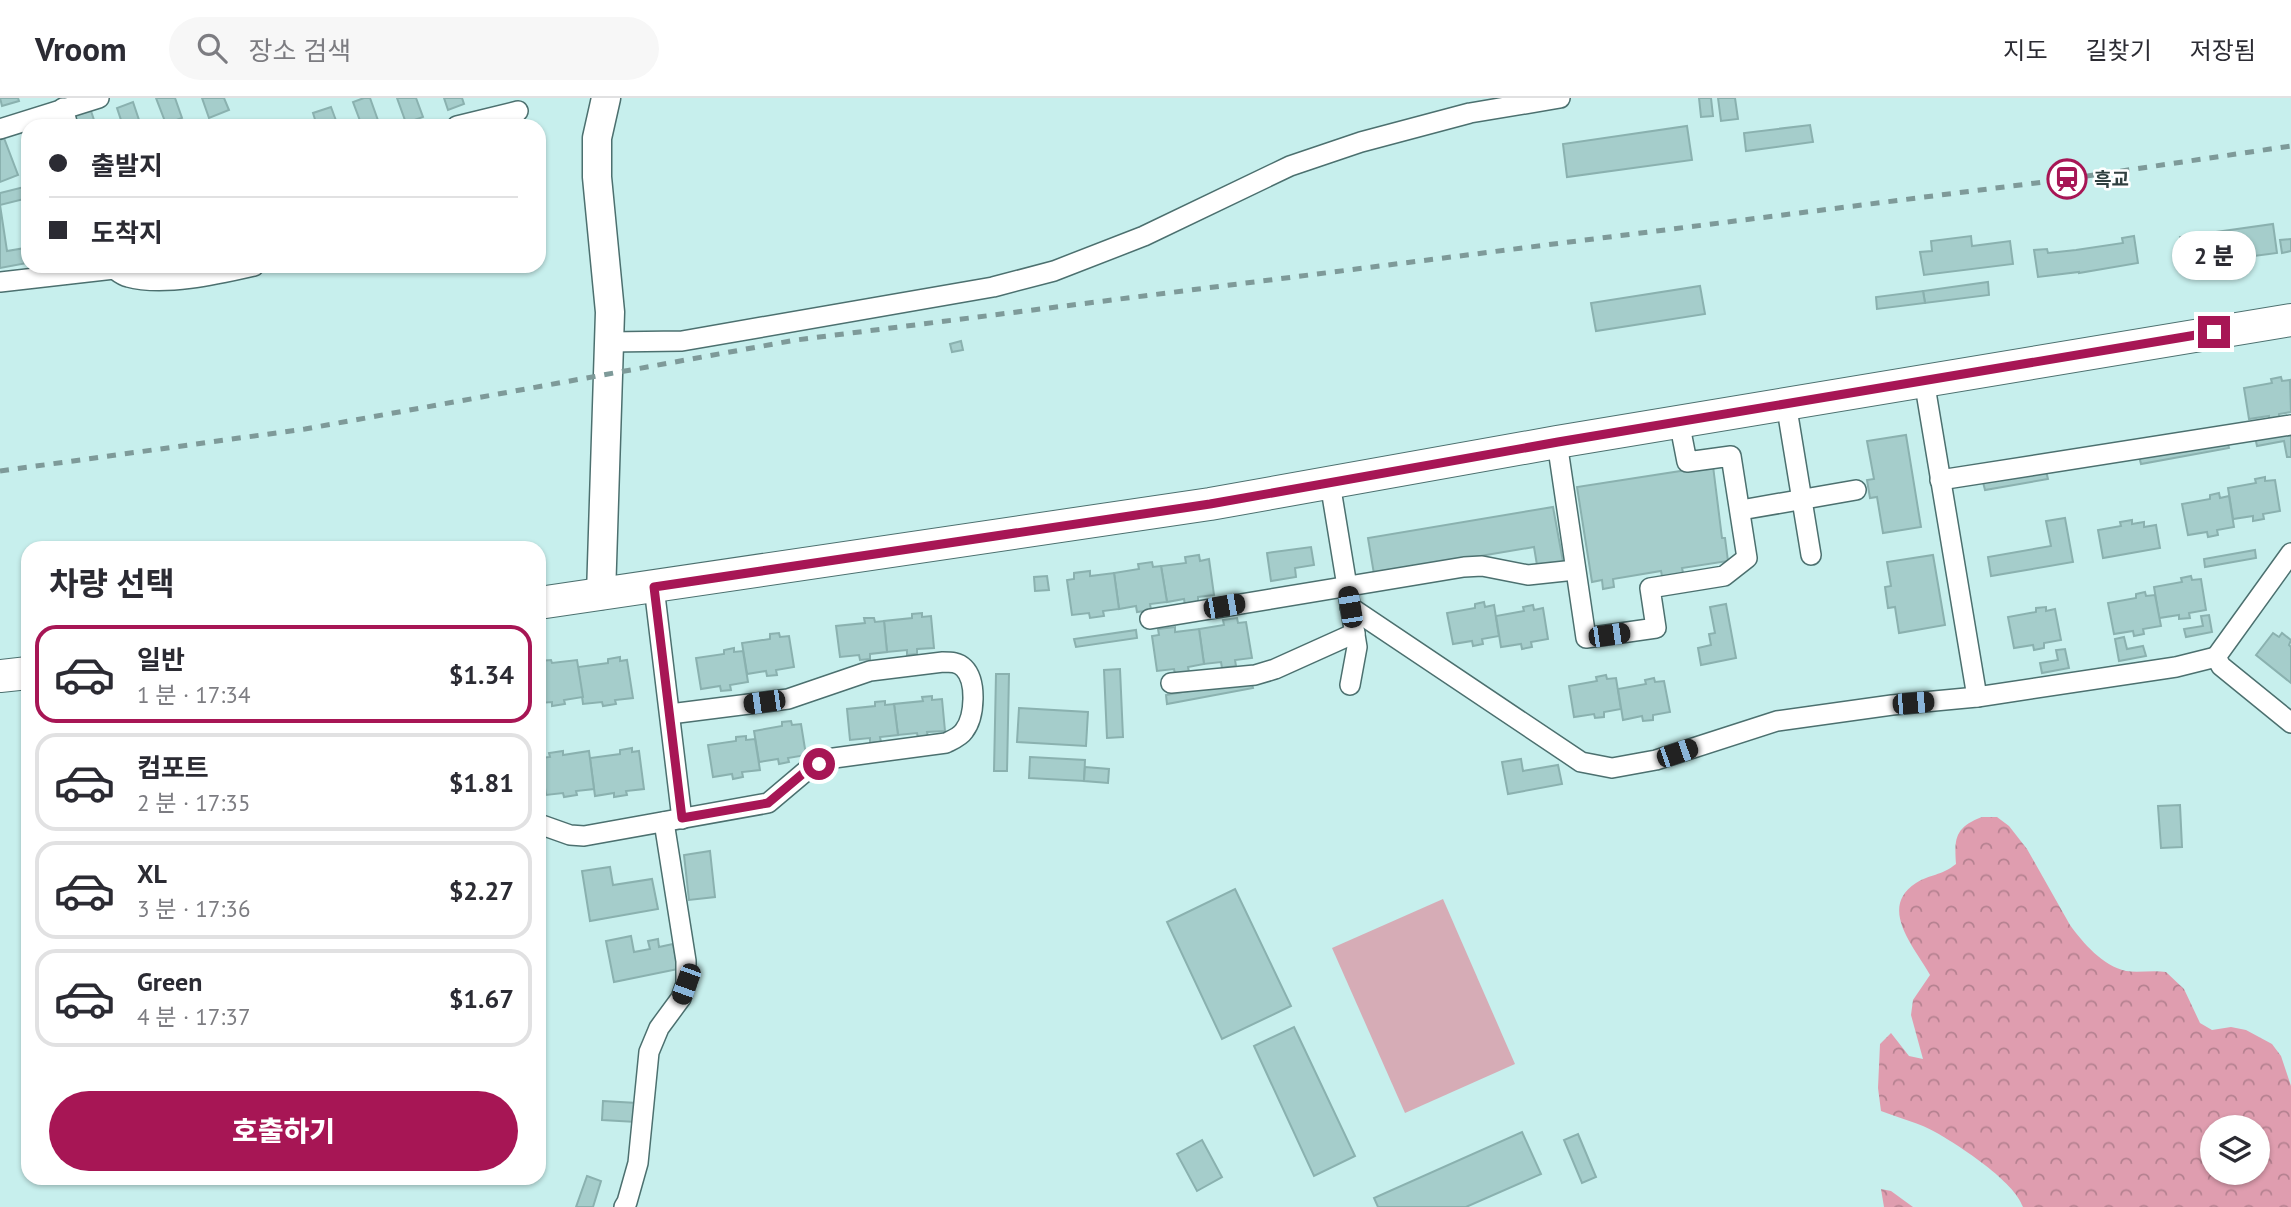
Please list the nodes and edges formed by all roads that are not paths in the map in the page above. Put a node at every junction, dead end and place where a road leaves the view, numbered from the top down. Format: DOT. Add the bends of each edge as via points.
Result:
graph roads {
  1 [pos="99,98"];
  2 [pos="606,98"];
  3 [pos="1560,98"];
  4 [pos="518,112"];
  5 [pos="65,117"];
  6 [pos="488,119"];
  7 [pos="21,125"];
  8 [pos="0,129"];
  9 [pos="73,273"];
  10 [pos="121,273"];
  11 [pos="225,273"];
  12 [pos="0,282"];
  13 [pos="2291,320"];
  14 [pos="609,342"];
  15 [pos="1924,380"];
  16 [pos="1786,403"];
  17 [pos="1679,421"];
  18 [pos="2291,425"];
  19 [pos="1558,442"];
  20 [pos="1940,480"];
  21 [pos="1329,483"];
  22 [pos="1856,490"];
  23 [pos="1802,500"];
  24 [pos="1741,510"];
  25 [pos="1811,555"];
  26 [pos="2290,557"];
  27 [pos="1574,570"];
  28 [pos="1347,585"];
  29 [pos="654,587"];
  30 [pos="601,595"];
  31 [pos="546,602"];
  32 [pos="1350,607"];
  33 [pos="1150,619"];
  34 [pos="1355,633"];
  35 [pos="2217,657"];
  36 [pos="21,674"];
  37 [pos="0,676"];
  38 [pos="1171,683"];
  39 [pos="1350,685"];
  40 [pos="1977,697"];
  41 [pos="670,714"];
  42 [pos="2291,723"];
  43 [pos="673,820"];
  44 [pos="546,826"];
  45 [pos="624,1207"];
  1 -- 5 [label="street"];
  2 -- 14 [label="main road" via="597,138 597,177"];
  3 -- 14 [label="street" via="1470,113 1361,142 1290,166 1144,236 1054,271 993,287 682,341"];
  4 -- 6 [label="street"];
  7 -- 8 [label="street"];
  9 -- 12 [label="street"];
  10 -- 11 [label="street" via="161,280"];
  13 -- 15 [label="main road"];
  14 -- 30 [label="main road"];
  15 -- 16 [label="main road"];
  15 -- 20 [label="street"];
  16 -- 17 [label="main road"];
  16 -- 23 [label="street"];
  17 -- 19 [label="main road"];
  17 -- 24 [label="street" via="1687,462 1731,456"];
  18 -- 20 [label="street"];
  19 -- 21 [label="main road"];
  19 -- 27 [label="street"];
  20 -- 40 [label="street"];
  21 -- 28 [label="street"];
  21 -- 29 [label="main road"];
  22 -- 23 [label="street"];
  23 -- 24 [label="street"];
  23 -- 25 [label="street"];
  24 -- 27 [label="street" via="1747,558 1724,576 1650,589 1656,628 1586,638"];
  26 -- 35 [label="street"];
  27 -- 28 [label="street" via="1528,575 1464,566"];
  28 -- 32 [label="street"];
  28 -- 33 [label="street"];
  29 -- 30 [label="main road"];
  29 -- 41 [label="street"];
  30 -- 31 [label="main road"];
  32 -- 34 [label="street"];
  32 -- 40 [label="street" via="1581,762 1597,767 1656,760 1777,721"];
  34 -- 38 [label="street" via="1255,675"];
  34 -- 39 [label="street"];
  35 -- 40 [label="street"];
  35 -- 42 [label="street" via="2221,666"];
  36 -- 37 [label="main road"];
  41 -- 43 [label="street"];
  41 -- 43 [label="street" via="788,699 870,671 943,662 965,668 972,690 970,721 964,732 946,743 834,758 806,771 768,803"];
  43 -- 44 [label="street" via="584,836"];
  43 -- 45 [label="street" via="686,984 649,1052 638,1163"];
}
